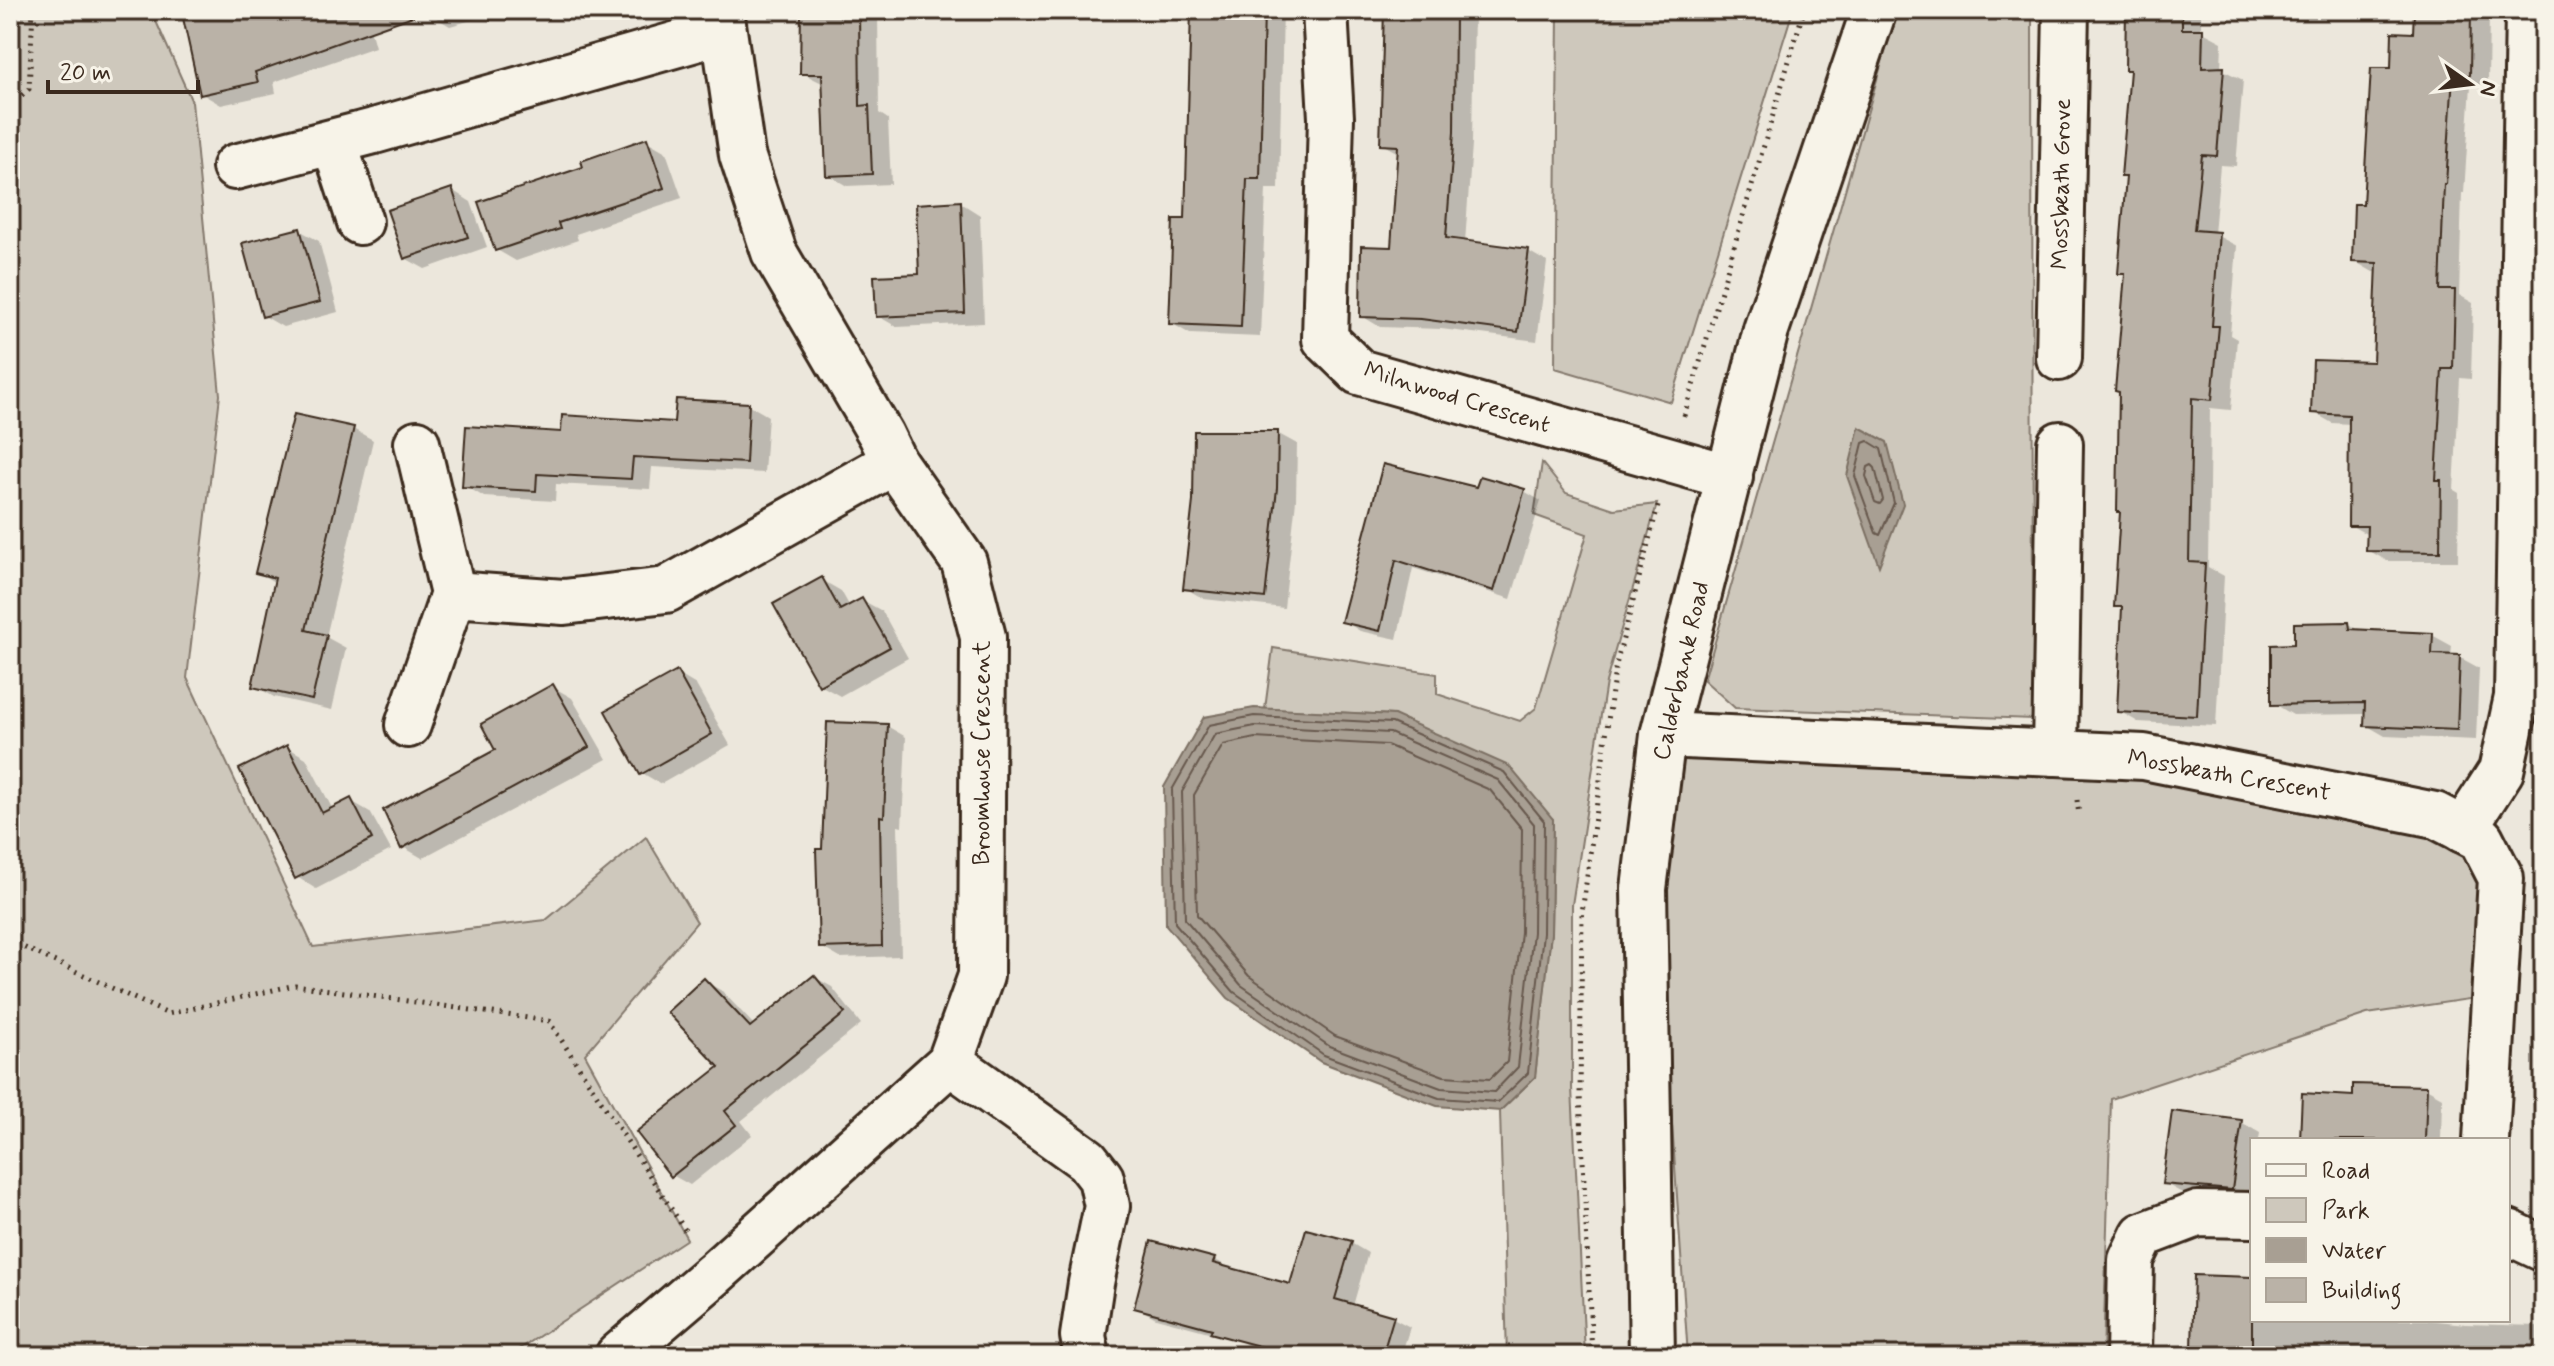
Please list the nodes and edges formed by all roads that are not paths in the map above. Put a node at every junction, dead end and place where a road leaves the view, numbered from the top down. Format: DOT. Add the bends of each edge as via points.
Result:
graph roads {
  1 [pos="1325,10"];
  2 [pos="1874,10"];
  3 [pos="2066,10"];
  4 [pos="2528,10"];
  5 [pos="722,21"];
  6 [pos="334,142"];
  7 [pos="235,167"];
  8 [pos="360,222"];
  9 [pos="2059,358"];
  10 [pos="417,443"];
  11 [pos="2060,444"];
  12 [pos="894,462"];
  13 [pos="1730,477"];
  14 [pos="453,594"];
  15 [pos="408,725"];
  16 [pos="1663,735"];
  17 [pos="2055,753"];
  18 [pos="2463,830"];
  19 [pos="950,1062"];
  20 [pos="2486,1138"];
  21 [pos="2250,1215"];
  22 [pos="2510,1233"];
  23 [pos="2544,1249"];
  24 [pos="618,1356"];
  25 [pos="1087,1356"];
  26 [pos="1652,1356"];
  27 [pos="2129,1356"];
  1 -- 13 [label="street, Milnwood Crescent" via="1331,118 1325,339 1359,372"];
  2 -- 13 [label="street, Calderbank Road" via="1766,330"];
  3 -- 9 [label="street, Mossbeath Grove"];
  4 -- 18 [label="street" via="2517,697 2501,771"];
  5 -- 6 [label="street"];
  5 -- 12 [label="street, Broomhouse Crescent" via="742,155 774,252"];
  6 -- 7 [label="street"];
  6 -- 8 [label="street"];
  10 -- 14 [label="street"];
  11 -- 17 [label="street"];
  12 -- 14 [label="street" via="666,590 564,602"];
  12 -- 19 [label="street, Broomhouse Crescent" via="964,562 983,637 981,976"];
  13 -- 16 [label="street, Calderbank Road"];
  14 -- 15 [label="street"];
  16 -- 17 [label="street, Mossbeath Crescent"];
  16 -- 26 [label="street, Calderbank Road" via="1644,889"];
  17 -- 18 [label="street, Mossbeath Crescent" via="2144,757 2435,815"];
  18 -- 20 [label="street, Mossbeath Crescent" via="2481,839 2501,878"];
  19 -- 24 [label="street, Broomhouse Crescent"];
  19 -- 25 [label="street" via="1087,1160 1101,1178 1107,1206 1083,1336"];
  21 -- 27 [label="street" via="2198,1214 2143,1235 2131,1260"];
  22 -- 23 [label="street"];
}
